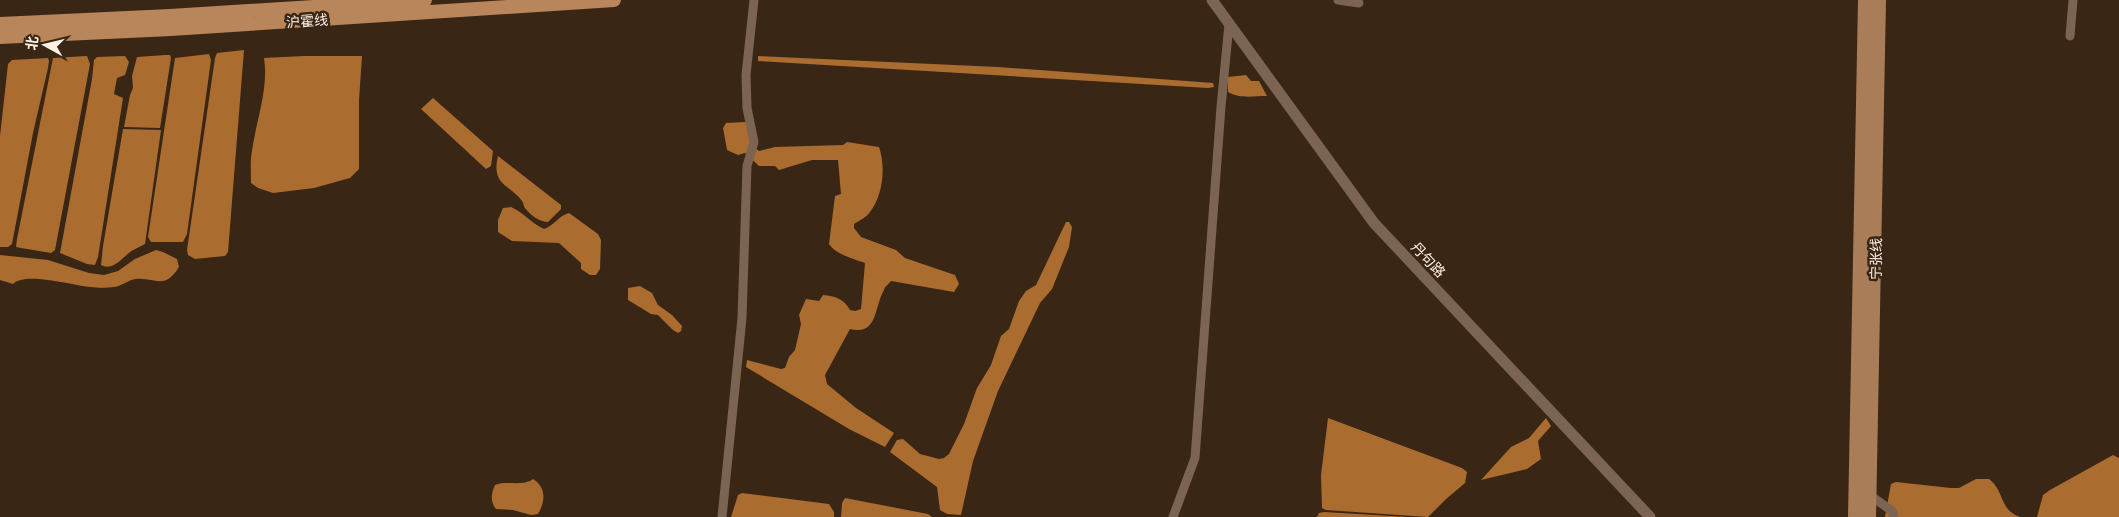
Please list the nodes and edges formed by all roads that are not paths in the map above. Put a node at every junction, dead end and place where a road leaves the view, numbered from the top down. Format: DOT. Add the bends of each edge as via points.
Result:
graph roads {
  1 [pos="425,0"];
  2 [pos="614,0"];
  3 [pos="754,0"];
  4 [pos="1212,0"];
  5 [pos="1338,0"];
  6 [pos="1865,0"];
  7 [pos="1879,0"];
  8 [pos="2073,0"];
  9 [pos="1359,3"];
  10 [pos="0,24"];
  11 [pos="1229,24"];
  12 [pos="2070,36"];
  13 [pos="0,37"];
  14 [pos="1871,496"];
  15 [pos="722,517"];
  16 [pos="1173,517"];
  17 [pos="1650,517"];
  18 [pos="1855,517"];
  19 [pos="1869,517"];
  20 [pos="1894,517"];
  1 -- 10 [label="highway, 沪霍线"];
  2 -- 13 [label="highway, 沪霍线"];
  3 -- 15 [label="street" via="746,75 747,108 754,142 747,166 742,318"];
  4 -- 11 [label="street, 丹句路"];
  5 -- 9 [label="street"];
  6 -- 18 [label="main road, 宁张线"];
  7 -- 14 [label="main road, 宁张线"];
  8 -- 12 [label="street"];
  11 -- 16 [label="street" via="1195,458"];
  11 -- 17 [label="street, 丹句路" via="1374,223"];
  14 -- 19 [label="main road, 宁张线"];
  14 -- 20 [label="street" via="1892,511"];
}
